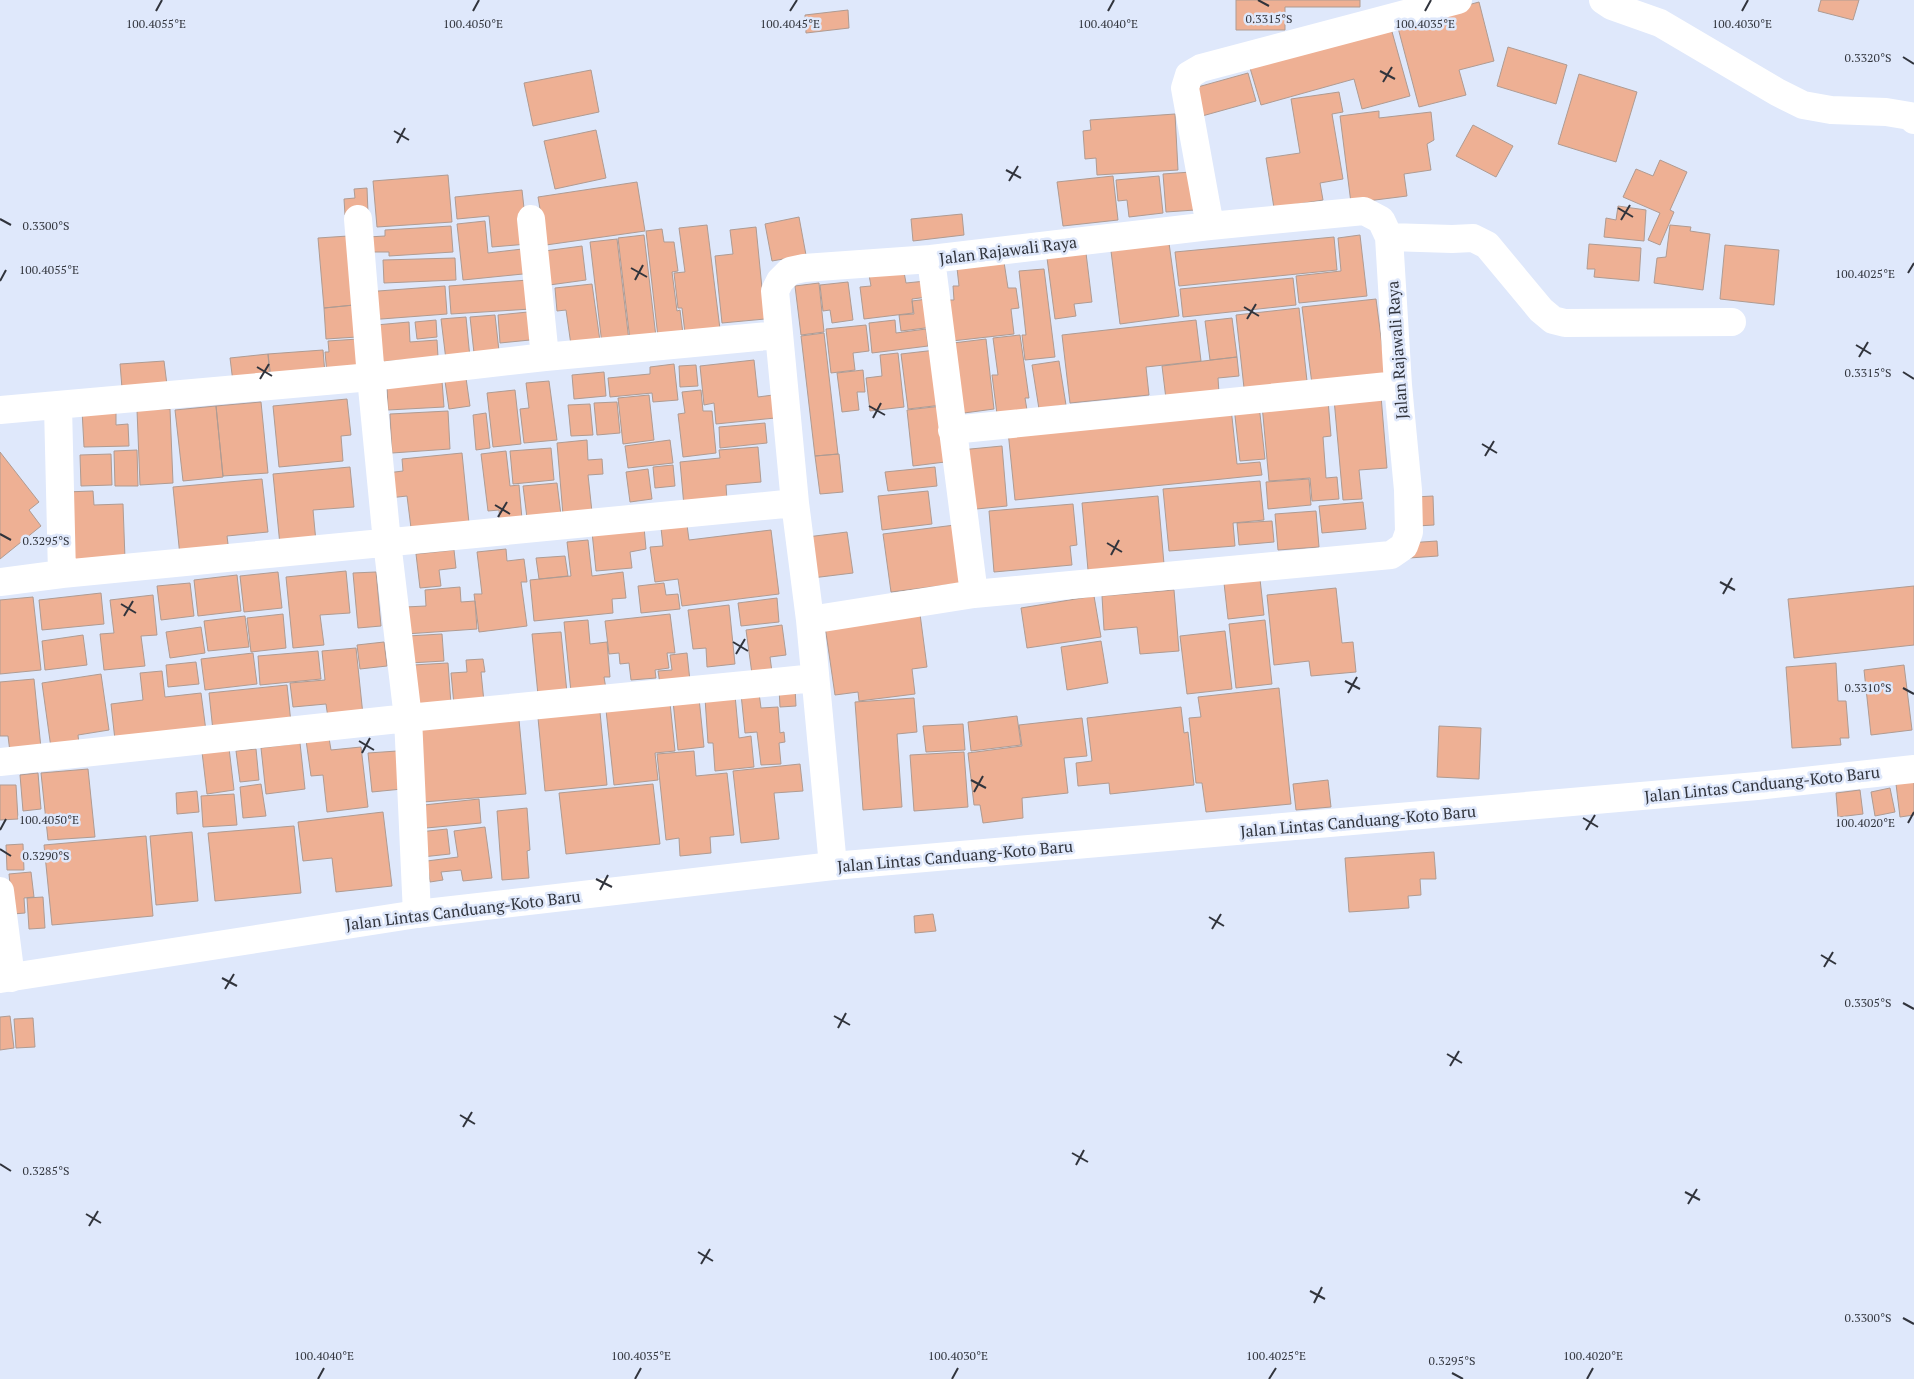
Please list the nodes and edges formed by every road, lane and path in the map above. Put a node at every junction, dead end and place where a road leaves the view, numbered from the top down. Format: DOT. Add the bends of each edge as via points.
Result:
graph roads {
  1 [pos="1458,0"];
  2 [pos="1603,0"];
  3 [pos="1914,120"];
  4 [pos="531,218"];
  5 [pos="358,219"];
  6 [pos="1210,226"];
  7 [pos="1389,237"];
  8 [pos="931,259"];
  9 [pos="1732,322"];
  10 [pos="778,335"];
  11 [pos="545,357"];
  12 [pos="371,377"];
  13 [pos="1398,385"];
  14 [pos="58,406"];
  15 [pos="0,410"];
  16 [pos="952,430"];
  17 [pos="796,503"];
  18 [pos="387,542"];
  19 [pos="62,574"];
  20 [pos="0,582"];
  21 [pos="974,594"];
  22 [pos="810,620"];
  23 [pos="815,678"];
  24 [pos="408,718"];
  25 [pos="0,762"];
  26 [pos="1914,769"];
  27 [pos="833,866"];
  28 [pos="0,891"];
  29 [pos="417,914"];
  30 [pos="6,979"];
  1 -- 6 [label="street" via="1201,68 1189,75 1185,88"];
  2 -- 3 [label="street" via="1660,23 1803,105 1831,110 1886,112 1910,116"];
  4 -- 11 [label="street"];
  5 -- 12 [label="street"];
  6 -- 7 [label="street, Jalan Rajawali Raya" via="1364,210 1381,220"];
  6 -- 8 [label="street, Jalan Rajawali Raya"];
  7 -- 9 [label="street" via="1473,238 1488,245 1541,310 1553,320 1565,323"];
  7 -- 13 [label="street, Jalan Rajawali Raya"];
  8 -- 10 [label="street, Jalan Rajawali Raya" via="790,271 775,291"];
  8 -- 16 [label="street"];
  10 -- 11 [label="street"];
  10 -- 17 [label="street, Jalan Rajawali Raya"];
  11 -- 12 [label="street"];
  12 -- 14 [label="street"];
  12 -- 18 [label="street"];
  13 -- 16 [label="street"];
  13 -- 21 [label="street, Jalan Rajawali Raya" via="1409,532 1404,546 1391,555"];
  14 -- 15 [label="street"];
  14 -- 19 [label="street"];
  16 -- 21 [label="street"];
  17 -- 18 [label="street"];
  17 -- 22 [label="street, Jalan Rajawali Raya"];
  18 -- 19 [label="street"];
  18 -- 24 [label="street"];
  19 -- 20 [label="street"];
  21 -- 22 [label="street, Jalan Rajawali Raya"];
  22 -- 23 [label="street, Jalan Rajawali Raya"];
  23 -- 24 [label="street"];
  23 -- 27 [label="street, Jalan Rajawali Raya"];
  24 -- 25 [label="street"];
  24 -- 29 [label="street"];
  26 -- 27 [label="street, Jalan Lintas Canduang-Koto Baru" via="1757,786"];
  27 -- 29 [label="street, Jalan Lintas Canduang-Koto Baru"];
  28 -- 30 [label="street"];
  29 -- 30 [label="street, Jalan Lintas Canduang-Koto Baru"];
}
